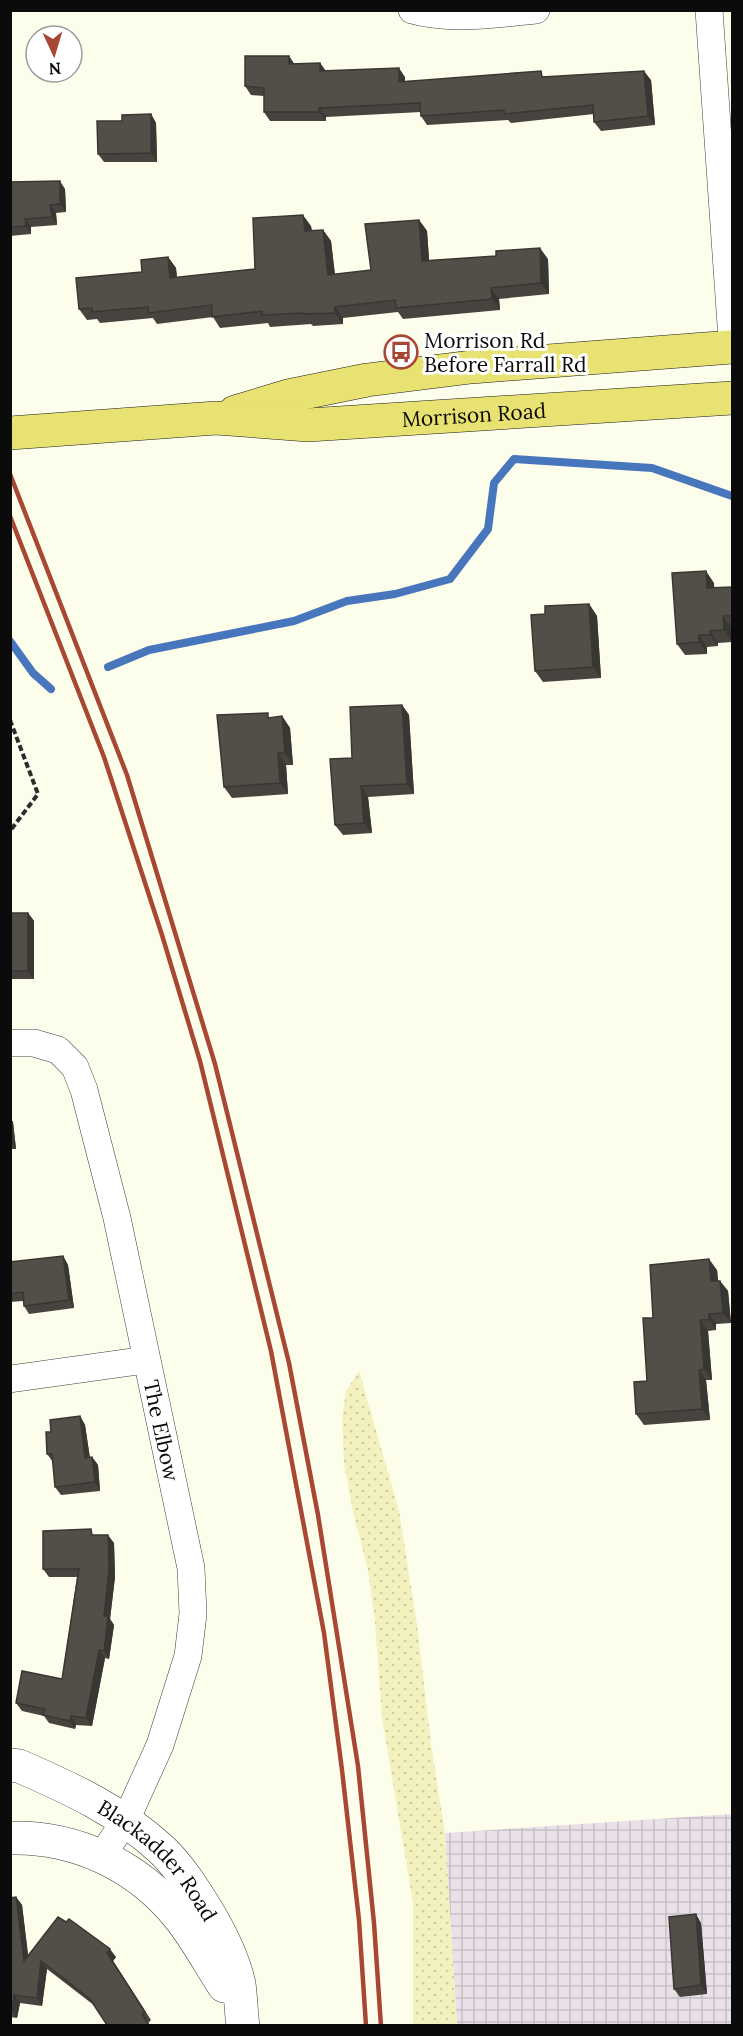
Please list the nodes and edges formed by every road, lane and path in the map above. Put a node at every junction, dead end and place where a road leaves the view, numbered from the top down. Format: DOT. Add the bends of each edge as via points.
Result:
graph roads {
  1 [pos="412,10"];
  2 [pos="536,10"];
  3 [pos="709,10"];
  4 [pos="732,339"];
  5 [pos="732,347"];
  6 [pos="732,398"];
  7 [pos="216,418"];
  8 [pos="10,433"];
  9 [pos="10,720"];
  10 [pos="10,831"];
  11 [pos="10,1042"];
  12 [pos="146,1360"];
  13 [pos="10,1379"];
  14 [pos="10,1765"];
  15 [pos="126,1820"];
  16 [pos="10,1838"];
  17 [pos="102,1855"];
  18 [pos="242,2019"];
  1 -- 2 [label="street" via="428,15 465,16"];
  3 -- 4 [label="street"];
  5 -- 7 [label="main road, Morrison Road" via="471,367 367,380 288,396"];
  6 -- 7 [label="main road, Morrison Road" via="308,425"];
  7 -- 8 [label="main road, Morrison Road"];
  9 -- 10 [label="path" via="38,794"];
  11 -- 12 [label="street, The Elbow" via="58,1050 75,1067 117,1218"];
  12 -- 13 [label="street"];
  12 -- 15 [label="street, The Elbow" via="191,1568 193,1614 188,1656 160,1745"];
  14 -- 15 [label="street, Blackadder Road" via="78,1791"];
  15 -- 17 [label="street, The Elbow"];
  15 -- 18 [label="street, Blackadder Road" via="163,1851 215,1924 238,1984"];
  16 -- 17 [label="street, Blackadder Road" via="56,1842"];
  17 -- 18 [label="street, Blackadder Road" via="134,1873 178,1915"];
}
